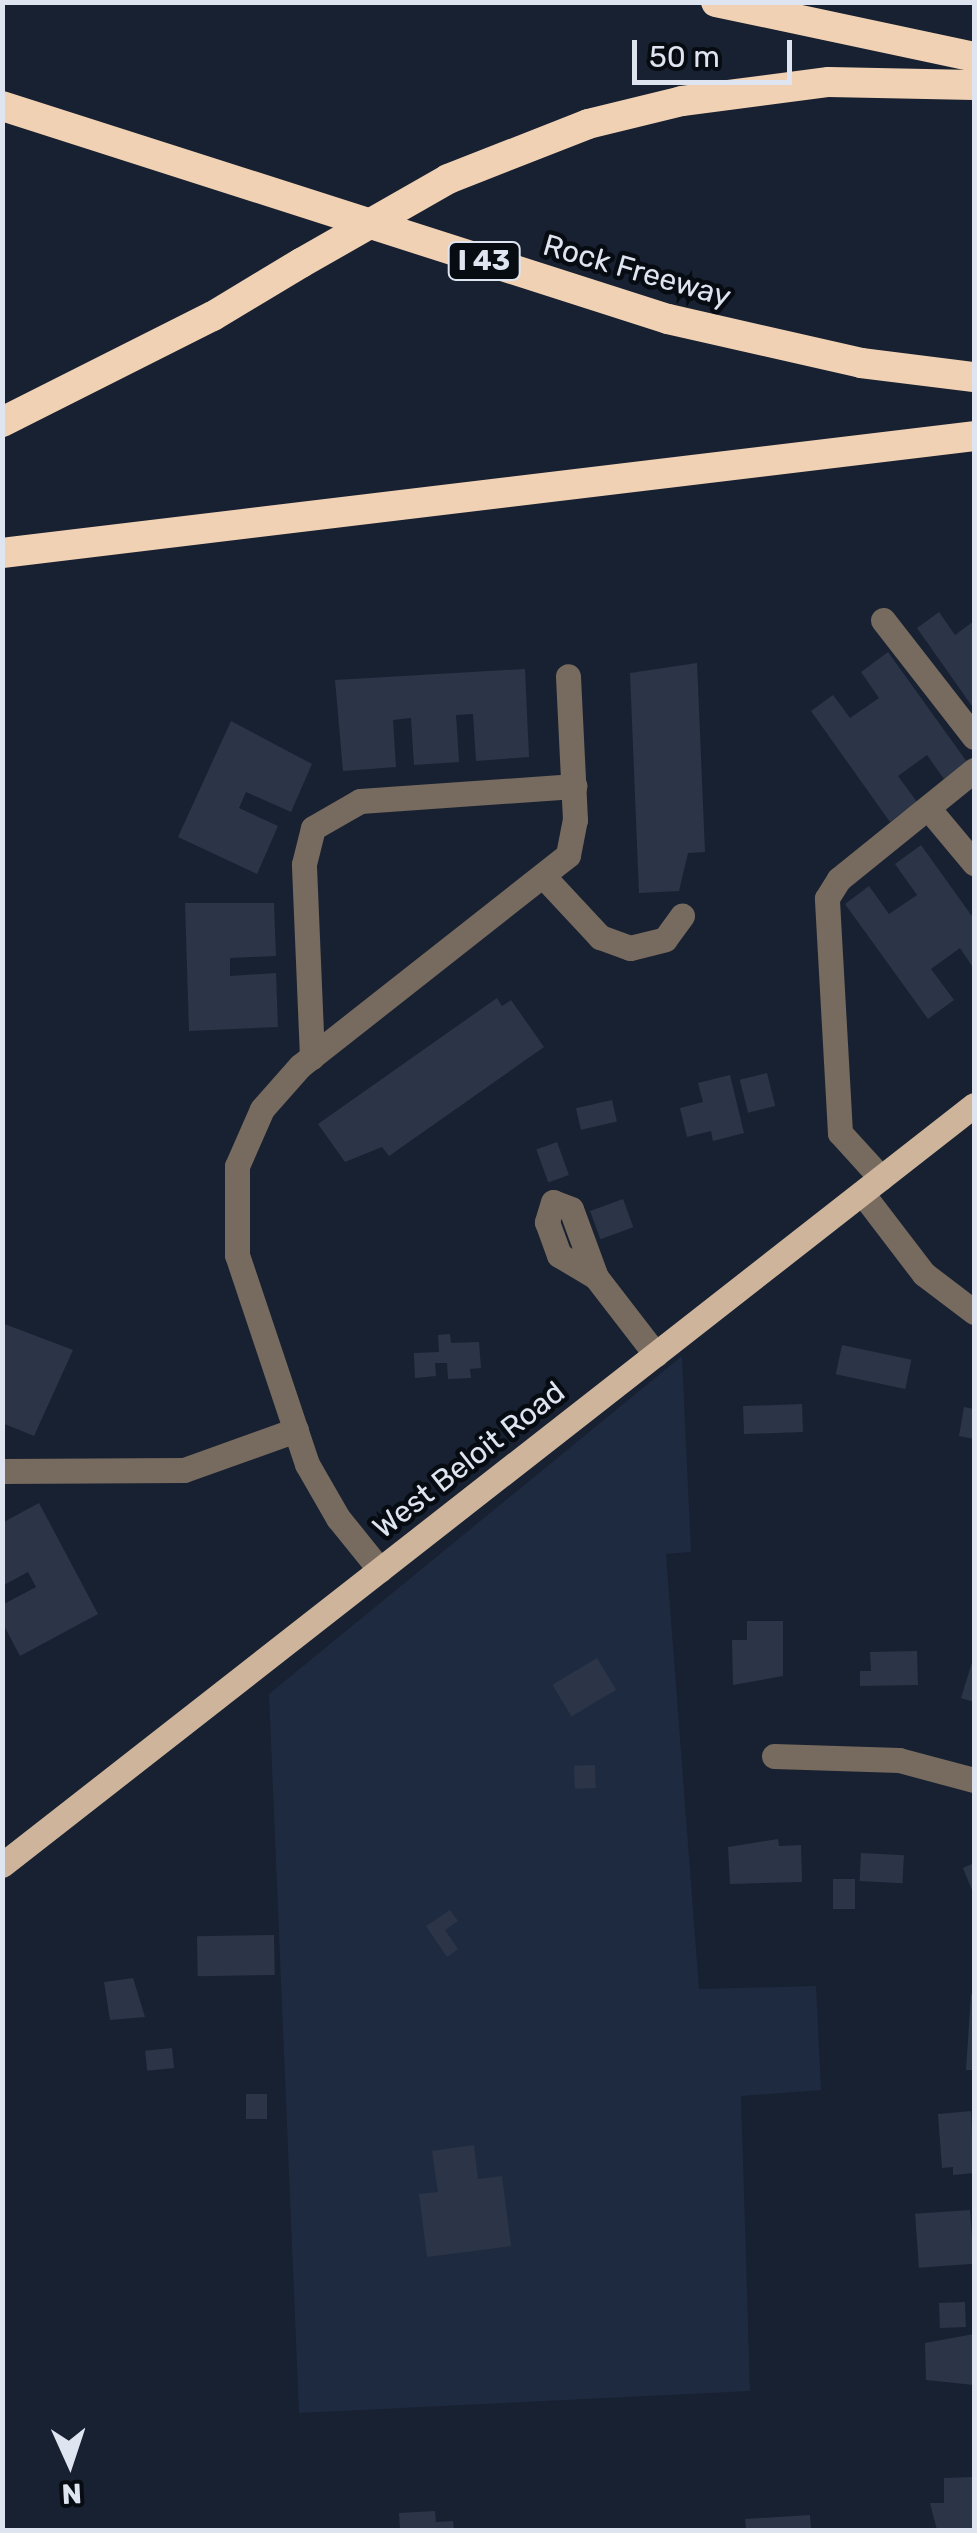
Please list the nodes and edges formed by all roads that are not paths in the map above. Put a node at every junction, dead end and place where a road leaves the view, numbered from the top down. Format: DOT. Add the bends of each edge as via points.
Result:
graph roads {
  1 [pos="716,2"];
  2 [pos="974,57"];
  3 [pos="974,85"];
  4 [pos="2,106"];
  5 [pos="974,377"];
  6 [pos="2,422"];
  7 [pos="974,436"];
  8 [pos="2,552"];
  9 [pos="883,620"];
  10 [pos="568,676"];
  11 [pos="974,737"];
  12 [pos="974,770"];
  13 [pos="574,786"];
  14 [pos="928,808"];
  15 [pos="974,863"];
  16 [pos="545,878"];
  17 [pos="682,916"];
  18 [pos="312,1057"];
  19 [pos="974,1105"];
  20 [pos="872,1186"];
  21 [pos="596,1277"];
  22 [pos="974,1312"];
  23 [pos="656,1355"];
  24 [pos="296,1430"];
  25 [pos="2,1471"];
  26 [pos="380,1570"];
  27 [pos="774,1756"];
  28 [pos="974,1780"];
  29 [pos="2,1864"];
  1 -- 2 [label="highway"];
  3 -- 6 [label="highway, bridge" via="829,82 682,101 588,124 448,180 212,316"];
  4 -- 5 [label="highway, Rock Freeway / I 43" via="668,319 861,363"];
  7 -- 8 [label="highway"];
  9 -- 11 [label="street"];
  10 -- 13 [label="street"];
  12 -- 14 [label="street"];
  13 -- 16 [label="street" via="574,840"];
  13 -- 18 [label="street" via="360,800 313,828 304,864"];
  14 -- 15 [label="street"];
  14 -- 20 [label="street" via="839,879 826,908 840,1133"];
  16 -- 17 [label="street" via="600,937 630,948 665,940"];
  16 -- 18 [label="street"];
  18 -- 24 [label="street" via="262,1110 237,1166 233,1199 243,1278"];
  19 -- 20 [label="main road, West Beloit Road"];
  20 -- 22 [label="street" via="924,1274"];
  20 -- 23 [label="main road, West Beloit Road"];
  21 -- 23 [label="street"];
  23 -- 26 [label="main road, West Beloit Road"];
  24 -- 25 [label="street" via="184,1470"];
  24 -- 26 [label="street" via="319,1490"];
  26 -- 29 [label="main road, West Beloit Road"];
  27 -- 28 [label="street" via="899,1760"];
}
